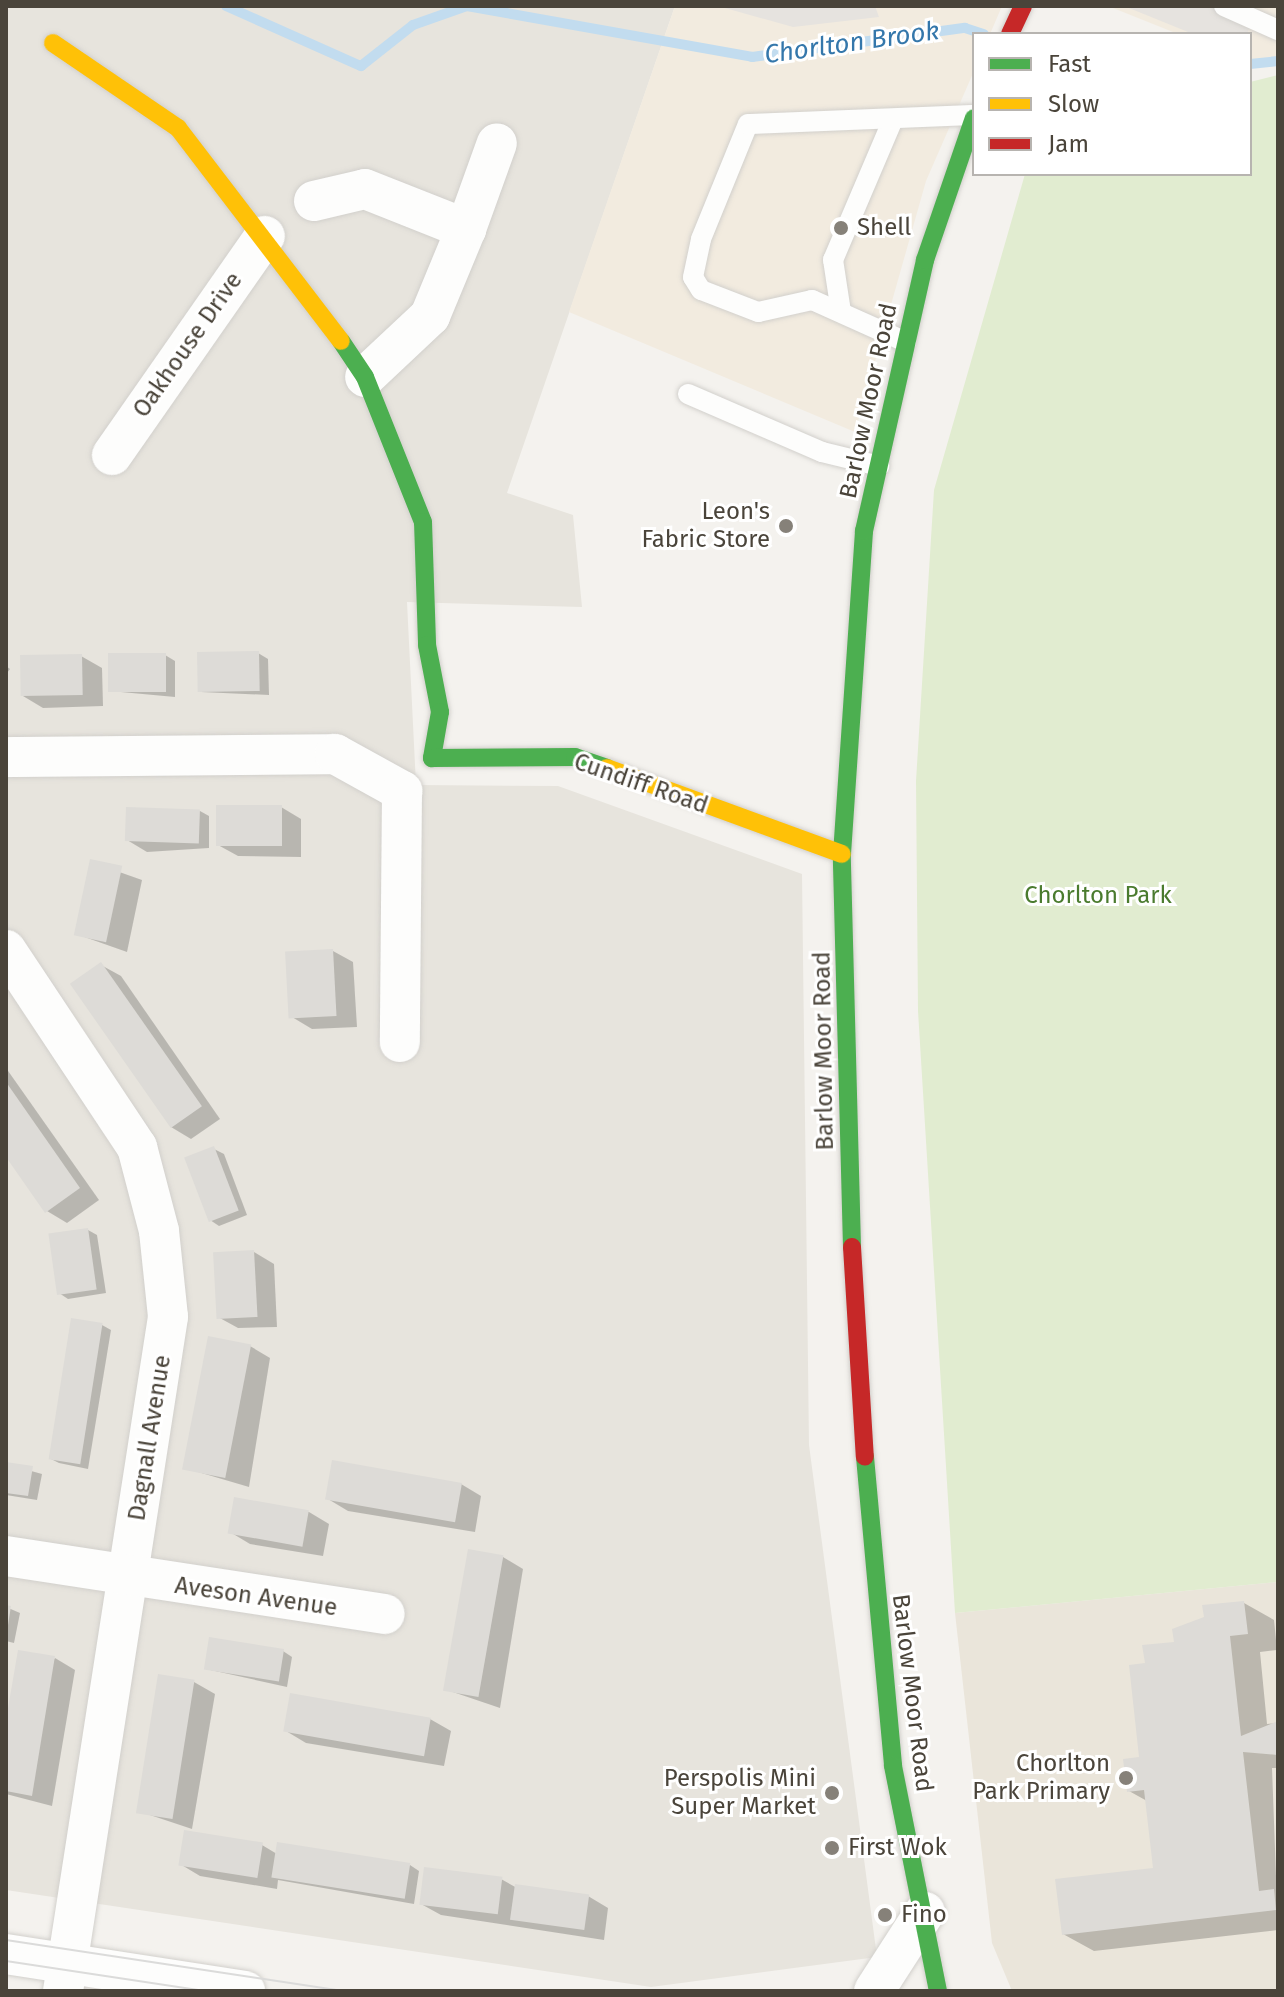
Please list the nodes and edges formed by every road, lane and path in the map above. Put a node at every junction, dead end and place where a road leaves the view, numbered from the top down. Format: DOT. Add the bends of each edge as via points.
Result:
graph roads {
  1 [pos="1224,6"];
  2 [pos="1022,7"];
  3 [pos="1278,30"];
  4 [pos="1011,32"];
  5 [pos="53,43"];
  6 [pos="972,117"];
  7 [pos="893,119"];
  8 [pos="972,123"];
  9 [pos="497,143"];
  10 [pos="314,201"];
  11 [pos="466,229"];
  12 [pos="265,236"];
  13 [pos="841,312"];
  14 [pos="906,342"];
  15 [pos="365,377"];
  16 [pos="688,394"];
  17 [pos="112,455"];
  18 [pos="879,466"];
  19 [pos="6,757"];
  20 [pos="842,854"];
  21 [pos="6,950"];
  22 [pos="400,1042"];
  23 [pos="6,1556"];
  24 [pos="128,1579"];
  25 [pos="385,1614"];
  26 [pos="925,1912"];
  27 [pos="6,1954"];
  28 [pos="65,1977"];
  29 [pos="245,1991"];
  30 [pos="874,1991"];
  31 [pos="938,1991"];
  1 -- 3 [label="lane"];
  2 -- 4 [label="main road"];
  5 -- 12 [label="main road" via="178,128"];
  6 -- 7 [label="lane"];
  7 -- 13 [label="lane" via="833,260"];
  7 -- 13 [label="lane" via="748,124 693,277 701,290 758,312 812,300"];
  8 -- 14 [label="main road, Barlow Moor Road" via="925,260"];
  9 -- 11 [label="street"];
  10 -- 11 [label="street" via="365,189"];
  11 -- 15 [label="street" via="430,316"];
  12 -- 15 [label="main road"];
  12 -- 17 [label="street, Oakhouse Drive"];
  13 -- 14 [label="lane"];
  14 -- 18 [label="main road, Barlow Moor Road"];
  15 -- 20 [label="main road, Cundiff Road" via="423,522 427,645 440,712 432,758 575,757"];
  16 -- 18 [label="lane" via="822,452"];
  18 -- 20 [label="main road, Barlow Moor Road" via="864,531"];
  19 -- 22 [label="street" via="335,754 402,791"];
  20 -- 26 [label="main road, Barlow Moor Road" via="855,1351 893,1766"];
  21 -- 24 [label="street, Dagnall Avenue" via="137,1147 159,1231 168,1317"];
  23 -- 24 [label="street, Aveson Avenue"];
  24 -- 25 [label="street, Aveson Avenue"];
  24 -- 28 [label="street, Dagnall Avenue"];
  26 -- 30 [label="street"];
  26 -- 31 [label="main road, Barlow Moor Road"];
  27 -- 28 [label="street"];
  28 -- 29 [label="street"];
}
